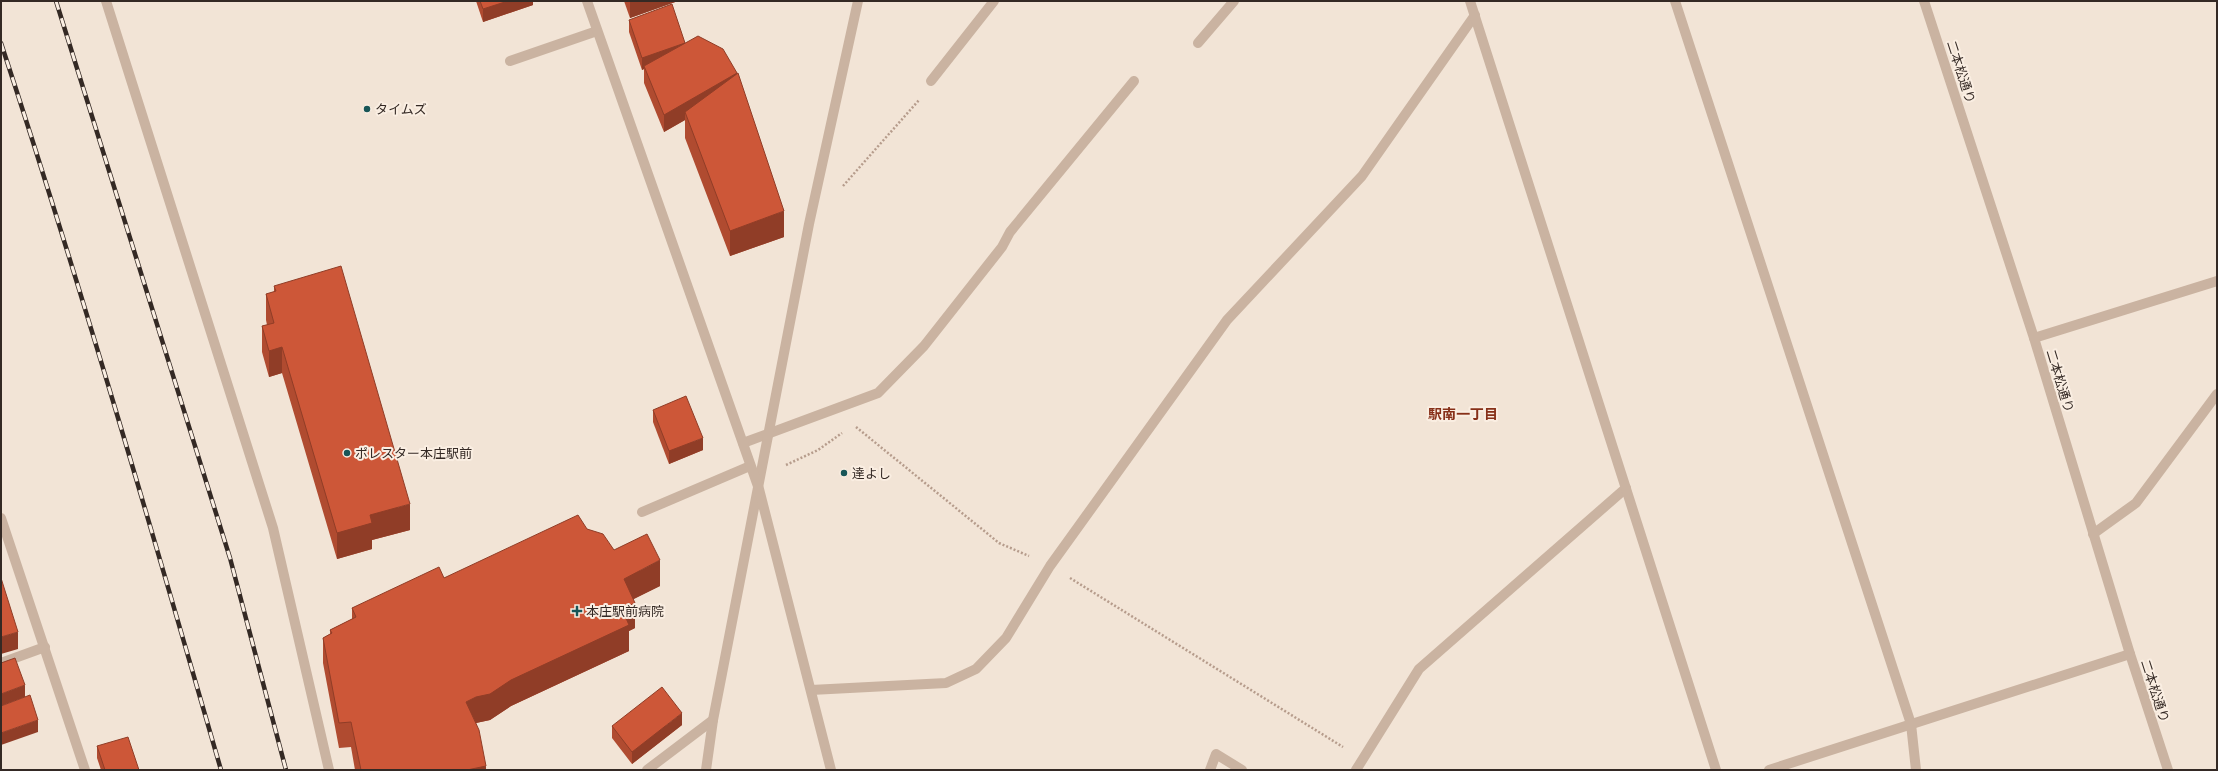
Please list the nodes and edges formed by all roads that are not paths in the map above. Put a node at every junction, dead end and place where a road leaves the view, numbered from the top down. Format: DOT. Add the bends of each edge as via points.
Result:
graph roads {
  1 [pos="106,1"];
  2 [pos="587,1"];
  3 [pos="858,1"];
  4 [pos="994,1"];
  5 [pos="1234,1"];
  6 [pos="1470,1"];
  7 [pos="1676,1"];
  8 [pos="1924,1"];
  9 [pos="1475,15"];
  10 [pos="597,31"];
  11 [pos="1198,43"];
  12 [pos="510,61"];
  13 [pos="931,81"];
  14 [pos="1134,81"];
  15 [pos="2217,281"];
  16 [pos="2034,338"];
  17 [pos="2217,394"];
  18 [pos="768,433"];
  19 [pos="743,443"];
  20 [pos="750,466"];
  21 [pos="1626,488"];
  22 [pos="759,489"];
  23 [pos="642,512"];
  24 [pos="1,518"];
  25 [pos="2093,534"];
  26 [pos="45,647"];
  27 [pos="2130,654"];
  28 [pos="1,663"];
  29 [pos="811,690"];
  30 [pos="714,720"];
  31 [pos="1911,724"];
  32 [pos="85,770"];
  33 [pos="329,770"];
  34 [pos="647,770"];
  35 [pos="706,770"];
  36 [pos="831,770"];
  37 [pos="1210,770"];
  38 [pos="1242,770"];
  39 [pos="1356,770"];
  40 [pos="1716,770"];
  41 [pos="1769,770"];
  42 [pos="1916,770"];
  43 [pos="2168,770"];
  1 -- 33 [label="street" via="273,528"];
  2 -- 10 [label="street"];
  3 -- 18 [label="street"];
  4 -- 13 [label="street"];
  5 -- 11 [label="street"];
  6 -- 9 [label="street"];
  7 -- 31 [label="street"];
  8 -- 16 [label="street, 二本松通り"];
  9 -- 21 [label="street"];
  9 -- 29 [label="street" via="1362,176 1228,320 1050,566 1006,638 976,669 946,683"];
  10 -- 12 [label="street"];
  10 -- 19 [label="street"];
  14 -- 18 [label="street" via="1010,232 1002,247 924,346 878,393"];
  15 -- 16 [label="street"];
  16 -- 25 [label="street, 二本松通り"];
  17 -- 25 [label="street" via="2136,503"];
  18 -- 19 [label="street"];
  18 -- 22 [label="street"];
  19 -- 20 [label="street"];
  20 -- 22 [label="street"];
  20 -- 23 [label="street"];
  21 -- 39 [label="street" via="1419,670"];
  21 -- 40 [label="street"];
  22 -- 29 [label="street"];
  22 -- 30 [label="street"];
  24 -- 26 [label="street"];
  25 -- 27 [label="street, 二本松通り"];
  26 -- 28 [label="street"];
  26 -- 32 [label="street"];
  27 -- 31 [label="street"];
  27 -- 43 [label="street, 二本松通り"];
  29 -- 36 [label="street"];
  30 -- 34 [label="street"];
  30 -- 35 [label="street"];
  31 -- 41 [label="street"];
  31 -- 42 [label="street"];
  37 -- 38 [label="street" via="1216,754"];
}
